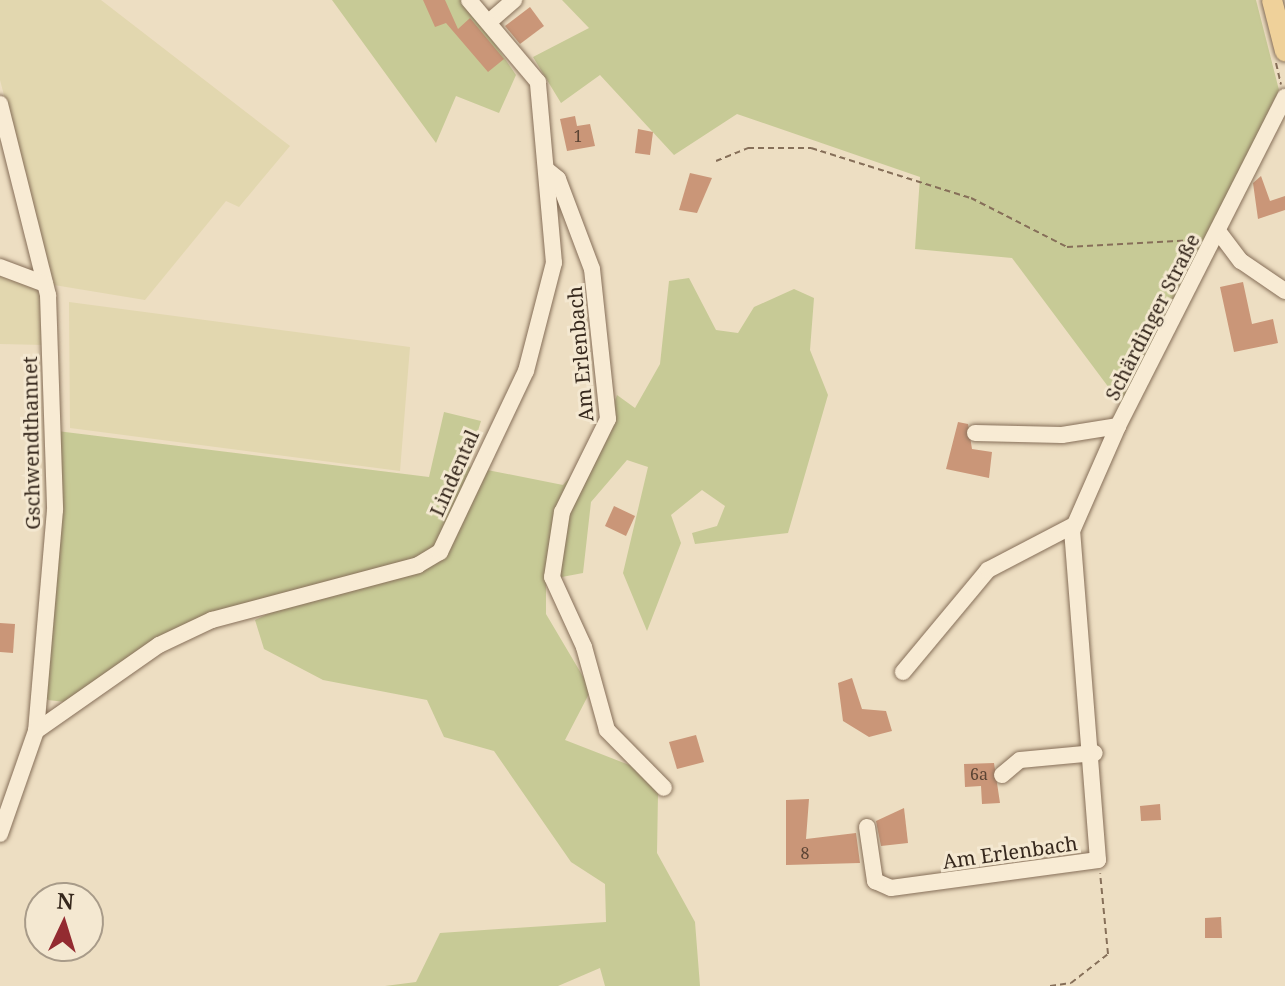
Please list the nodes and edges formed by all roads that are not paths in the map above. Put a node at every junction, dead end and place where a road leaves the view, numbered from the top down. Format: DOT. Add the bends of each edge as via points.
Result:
graph roads {
  1 [pos="469,0"];
  2 [pos="514,0"];
  3 [pos="1272,0"];
  4 [pos="490,21"];
  5 [pos="1285,51"];
  6 [pos="1285,97"];
  7 [pos="0,104"];
  8 [pos="547,170"];
  9 [pos="1216,235"];
  10 [pos="0,267"];
  11 [pos="45,284"];
  12 [pos="1285,291"];
  13 [pos="1118,426"];
  14 [pos="975,433"];
  15 [pos="1074,525"];
  16 [pos="903,672"];
  17 [pos="37,702"];
  18 [pos="63,712"];
  19 [pos="36,731"];
  20 [pos="1095,753"];
  21 [pos="1002,775"];
  22 [pos="664,788"];
  23 [pos="867,827"];
  24 [pos="0,834"];
  1 -- 4 [label="street, Lindental"];
  2 -- 4 [label="street"];
  3 -- 5 [label="main road"];
  4 -- 8 [label="street, Lindental" via="538,82"];
  6 -- 9 [label="street, Schärdinger Straße"];
  7 -- 11 [label="street, Gschwendthannet"];
  8 -- 18 [label="street, Lindental" via="549,299 526,371 440,552 418,565 212,620 159,645"];
  8 -- 22 [label="street, Am Erlenbach" via="558,179 592,269 608,419 562,512 552,577 584,647 607,730"];
  9 -- 12 [label="street" via="1241,261"];
  9 -- 13 [label="street, Schärdinger Straße"];
  10 -- 11 [label="street"];
  11 -- 17 [label="street, Gschwendthannet" via="55,510"];
  13 -- 14 [label="street, Schärdinger Straße" via="1062,435"];
  13 -- 15 [label="street, Am Erlenbach"];
  15 -- 16 [label="street" via="988,570"];
  15 -- 20 [label="street, Am Erlenbach"];
  17 -- 18 [label="street"];
  17 -- 19 [label="street, Gschwendthannet"];
  18 -- 19 [label="street, Lindental"];
  19 -- 24 [label="street, Gschwendthannet"];
  20 -- 21 [label="street" via="1020,760"];
  20 -- 23 [label="street, Am Erlenbach" via="1098,860 891,888 875,881"];
}
